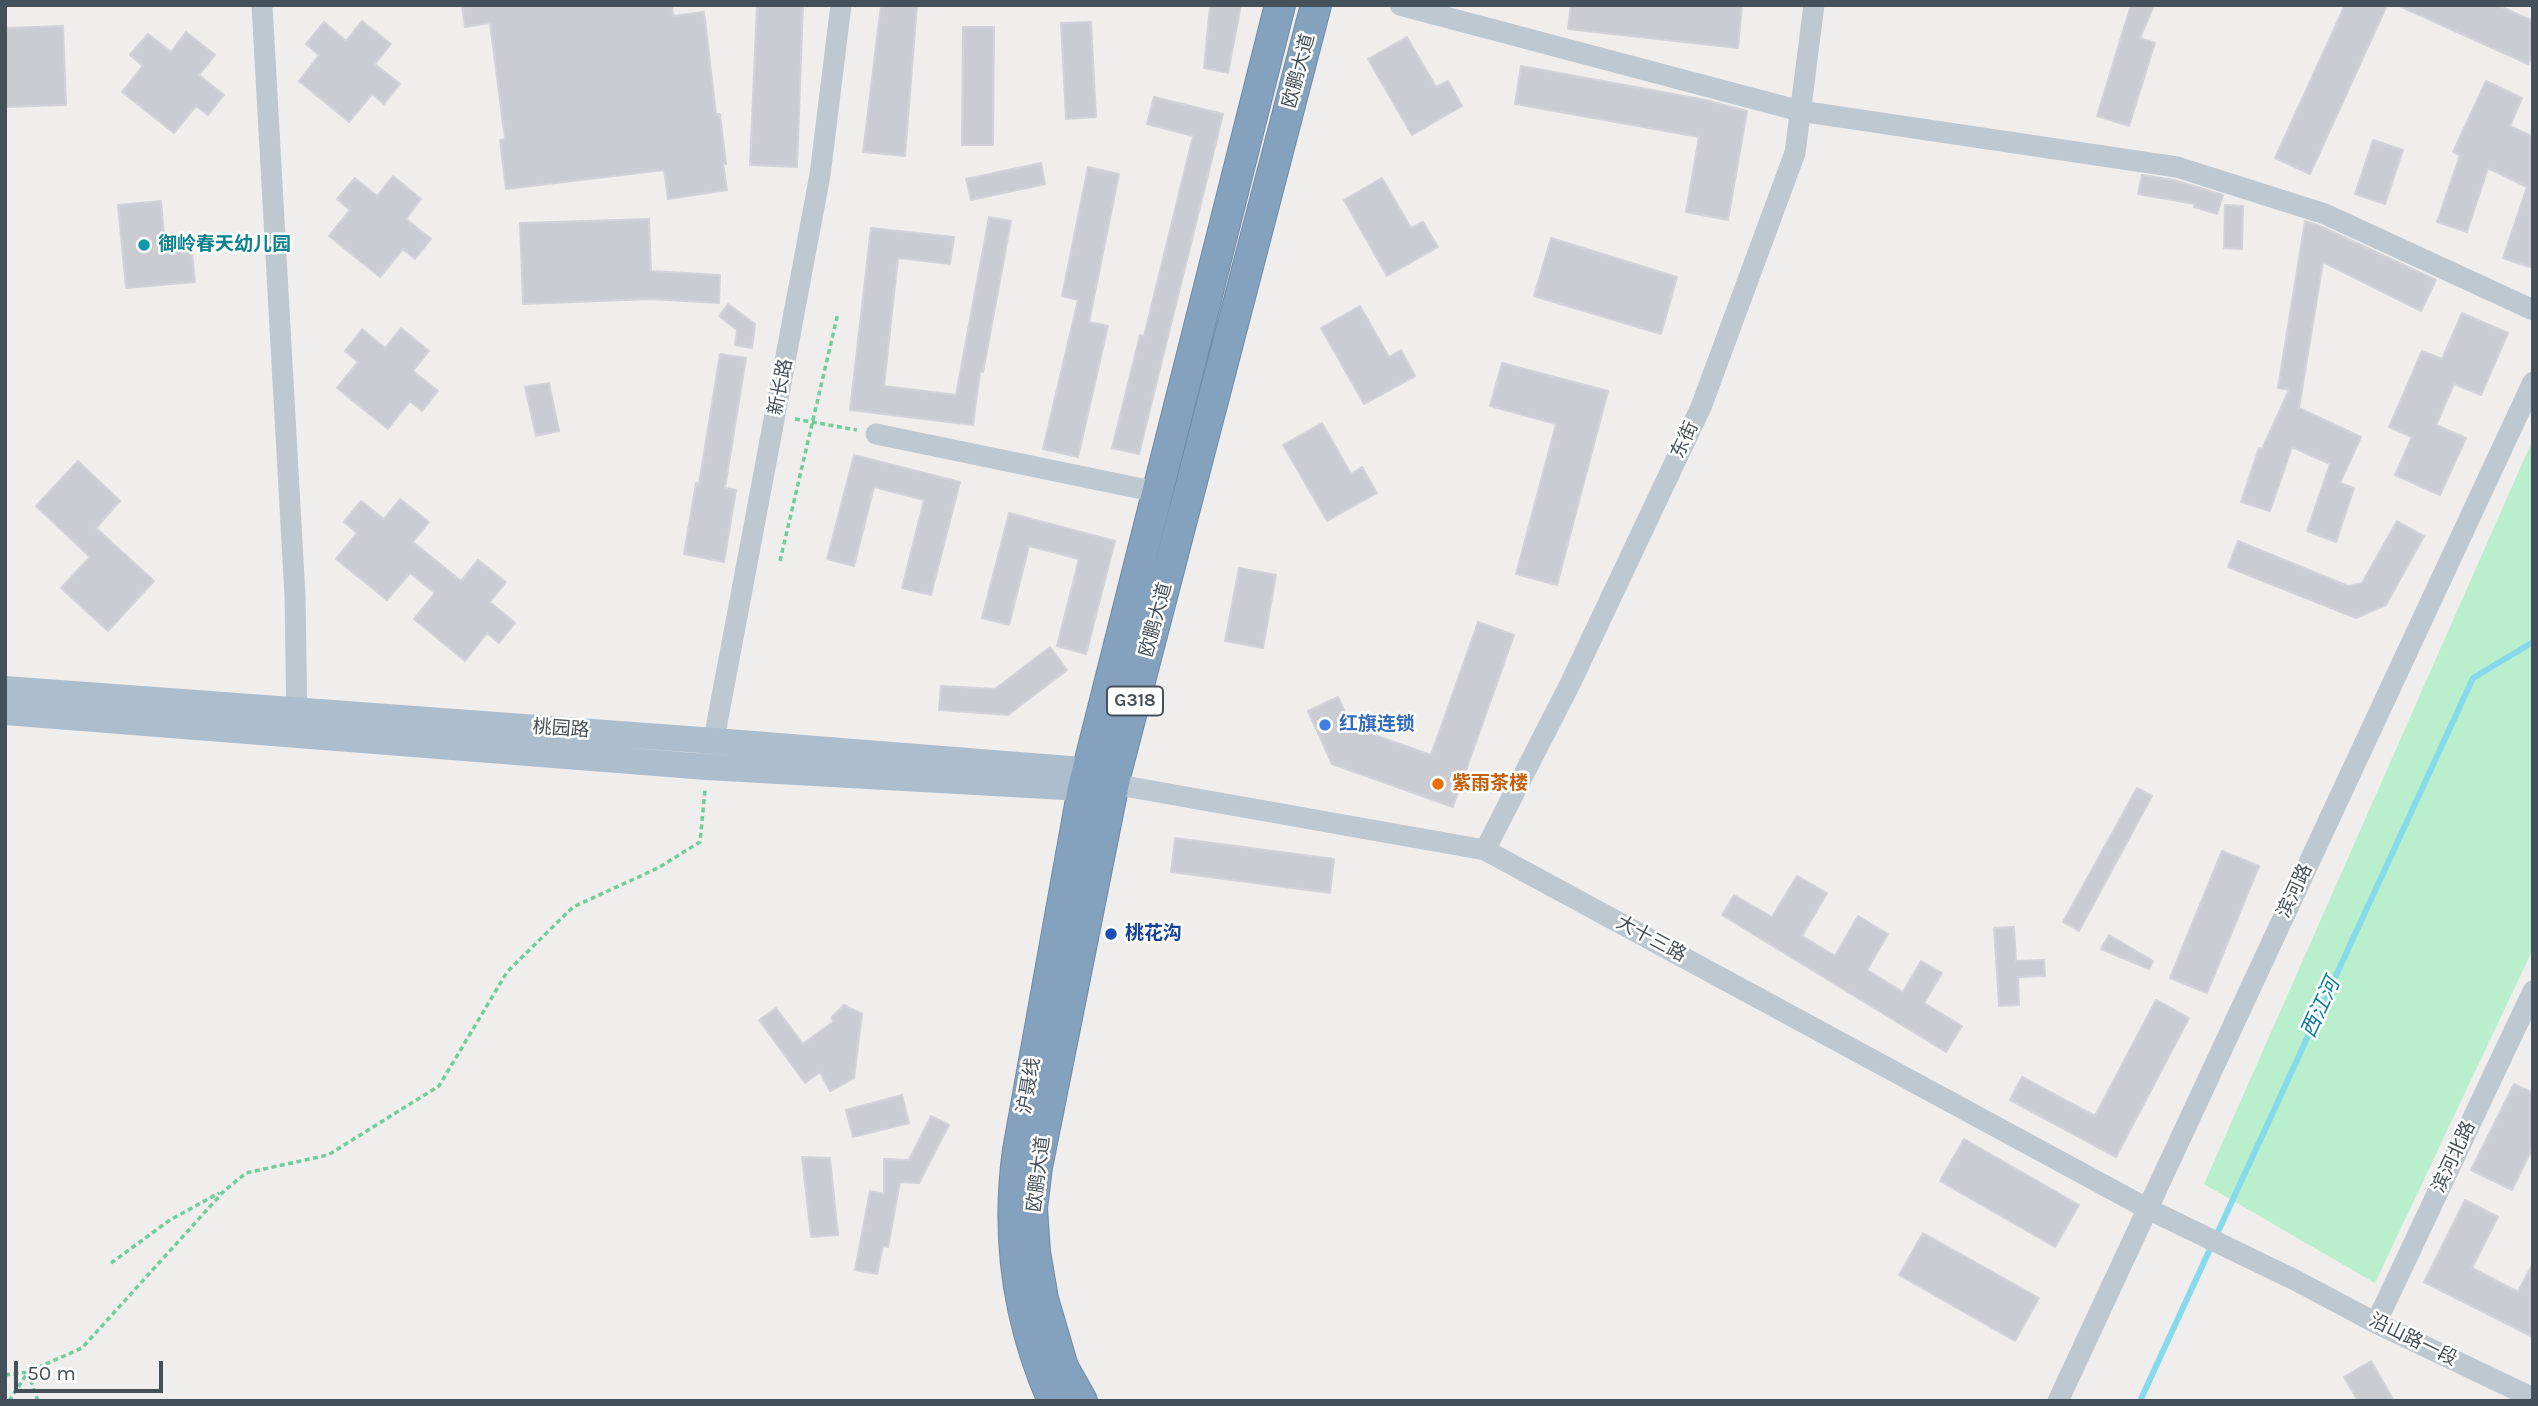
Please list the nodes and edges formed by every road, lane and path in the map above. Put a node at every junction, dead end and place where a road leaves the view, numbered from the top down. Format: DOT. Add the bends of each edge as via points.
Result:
graph roads {
  1 [pos="262,5"];
  2 [pos="841,5"];
  3 [pos="1280,5"];
  4 [pos="1316,5"];
  5 [pos="1400,5"];
  6 [pos="1814,5"];
  7 [pos="1800,111"];
  8 [pos="2533,310"];
  9 [pos="838,313"];
  10 [pos="2533,382"];
  11 [pos="814,421"];
  12 [pos="876,433"];
  13 [pos="1157,492"];
  14 [pos="780,561"];
  15 [pos="5,689"];
  16 [pos="5,712"];
  17 [pos="297,722"];
  18 [pos="715,741"];
  19 [pos="707,767"];
  20 [pos="1102,782"];
  21 [pos="1485,850"];
  22 [pos="2533,991"];
  23 [pos="224,1191"];
  24 [pos="2148,1209"];
  25 [pos="111,1263"];
  26 [pos="2295,1280"];
  27 [pos="2376,1323"];
  28 [pos="28,1372"];
  29 [pos="5,1375"];
  30 [pos="2533,1398"];
  31 [pos="9,1401"];
  32 [pos="38,1401"];
  33 [pos="1052,1401"];
  34 [pos="1082,1401"];
  35 [pos="2058,1401"];
  1 -- 17 [label="street" via="294,582"];
  2 -- 18 [label="street, 新长路" via="820,174"];
  3 -- 13 [label="highway, 欧鹏大道 / G318"];
  4 -- 20 [label="highway, 欧鹏大道 / G318"];
  5 -- 7 [label="street"];
  6 -- 7 [label="street, 东街"];
  7 -- 8 [label="street" via="2177,167 2325,214"];
  7 -- 21 [label="street, 东街" via="1795,153 1701,407 1570,684"];
  9 -- 11 [label="path"];
  10 -- 24 [label="street, 滨河路"];
  11 -- 12 [label="path"];
  11 -- 14 [label="path"];
  12 -- 13 [label="street"];
  13 -- 20 [label="highway, 欧鹏大道 / G318"];
  15 -- 17 [label="main road, 桃园路"];
  16 -- 17 [label="main road"];
  17 -- 18 [label="main road, 桃园路"];
  17 -- 19 [label="main road"];
  18 -- 19 [label="street, 新长路"];
  18 -- 20 [label="main road, 桃园路"];
  19 -- 20 [label="main road"];
  19 -- 23 [label="path" via="700,842 657,868 573,907 507,972 439,1086 328,1155 246,1173"];
  20 -- 21 [label="street, 大十三路"];
  20 -- 33 [label="highway, 沪聂线 / G318" via="1013,1184 1012,1227 1020,1296"];
  20 -- 34 [label="highway, 欧鹏大道 / G318" via="1032,1208 1042,1299 1063,1367"];
  21 -- 24 [label="street, 大十三路"];
  22 -- 27 [label="street, 滨河北路"];
  23 -- 25 [label="path" via="170,1220"];
  23 -- 28 [label="path" via="82,1348"];
  24 -- 26 [label="street, 大十三路"];
  24 -- 35 [label="street, 滨河路"];
  26 -- 27 [label="street, 沿山路一段"];
  27 -- 30 [label="street, 沿山路一段"];
  28 -- 29 [label="path"];
  28 -- 31 [label="path"];
  28 -- 32 [label="path"];
}
